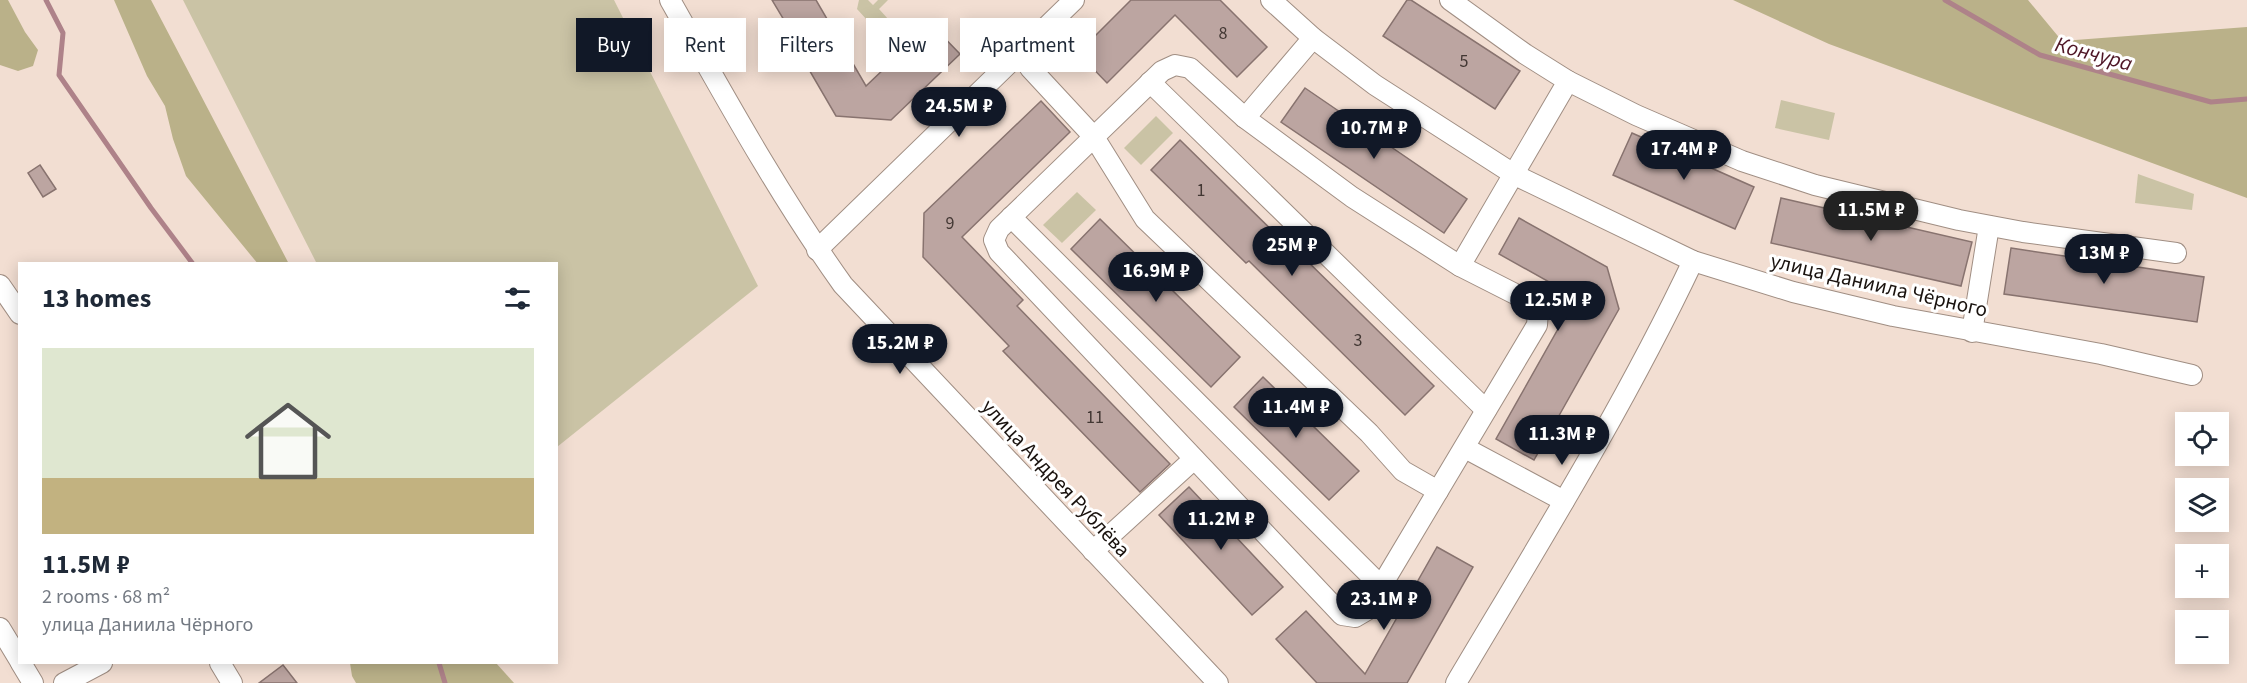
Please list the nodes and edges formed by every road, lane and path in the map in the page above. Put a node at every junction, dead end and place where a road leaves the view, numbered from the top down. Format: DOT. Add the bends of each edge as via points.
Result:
graph roads {
  1 [pos="670,0"];
  2 [pos="1074,0"];
  3 [pos="1271,0"];
  4 [pos="1449,0"];
  5 [pos="1313,38"];
  6 [pos="1034,72"];
  7 [pos="1568,81"];
  8 [pos="1150,82"];
  9 [pos="1245,117"];
  10 [pos="1094,138"];
  11 [pos="1515,175"];
  12 [pos="1011,217"];
  13 [pos="1989,226"];
  14 [pos="817,250"];
  15 [pos="2176,253"];
  16 [pos="1693,261"];
  17 [pos="1460,266"];
  18 [pos="0,285"];
  19 [pos="18,311"];
  20 [pos="1972,332"];
  21 [pos="2192,375"];
  22 [pos="1486,410"];
  23 [pos="1465,448"];
  24 [pos="1194,459"];
  25 [pos="1438,491"];
  26 [pos="1564,501"];
  27 [pos="1093,551"];
  28 [pos="1381,586"];
  29 [pos="0,628"];
  30 [pos="18,659"];
  31 [pos="21,664"];
  32 [pos="100,664"];
  33 [pos="221,664"];
  34 [pos="33,683"];
  35 [pos="64,683"];
  36 [pos="232,683"];
  37 [pos="1218,683"];
  38 [pos="1456,683"];
  1 -- 14 [label="street, улица Андрея Рублёва" via="754,150"];
  2 -- 14 [label="street"];
  3 -- 5 [label="street, улица Даниила Чёрного"];
  4 -- 7 [label="street"];
  5 -- 9 [label="street"];
  5 -- 11 [label="street, улица Даниила Чёрного" via="1375,85"];
  6 -- 10 [label="street"];
  7 -- 11 [label="street"];
  7 -- 13 [label="street" via="1742,161 1815,185"];
  8 -- 9 [label="street" via="1175,65 1190,68"];
  8 -- 10 [label="street"];
  8 -- 22 [label="street"];
  9 -- 17 [label="street" via="1352,197"];
  10 -- 12 [label="street"];
  10 -- 25 [label="street" via="1145,219 1369,433 1403,471"];
  11 -- 16 [label="street, улица Даниила Чёрного"];
  11 -- 17 [label="street"];
  12 -- 24 [label="street" via="994,240 999,252"];
  12 -- 28 [label="street"];
  13 -- 15 [label="street"];
  13 -- 20 [label="street"];
  14 -- 27 [label="street, улица Андрея Рублёва" via="881,327"];
  16 -- 20 [label="street, улица Даниила Чёрного" via="1793,292"];
  16 -- 26 [label="street"];
  17 -- 22 [label="street" via="1531,302 1538,312 1537,325"];
  18 -- 19 [label="street"];
  20 -- 21 [label="street, улица Даниила Чёрного" via="2101,354"];
  22 -- 23 [label="street"];
  23 -- 25 [label="street"];
  23 -- 26 [label="street"];
  24 -- 27 [label="street"];
  24 -- 28 [label="street" via="1342,615 1355,617 1367,610"];
  25 -- 28 [label="street"];
  26 -- 38 [label="street"];
  27 -- 37 [label="street, улица Андрея Рублёва"];
  29 -- 30 [label="street"];
  31 -- 34 [label="street"];
  32 -- 35 [label="street"];
  33 -- 36 [label="street"];
}
